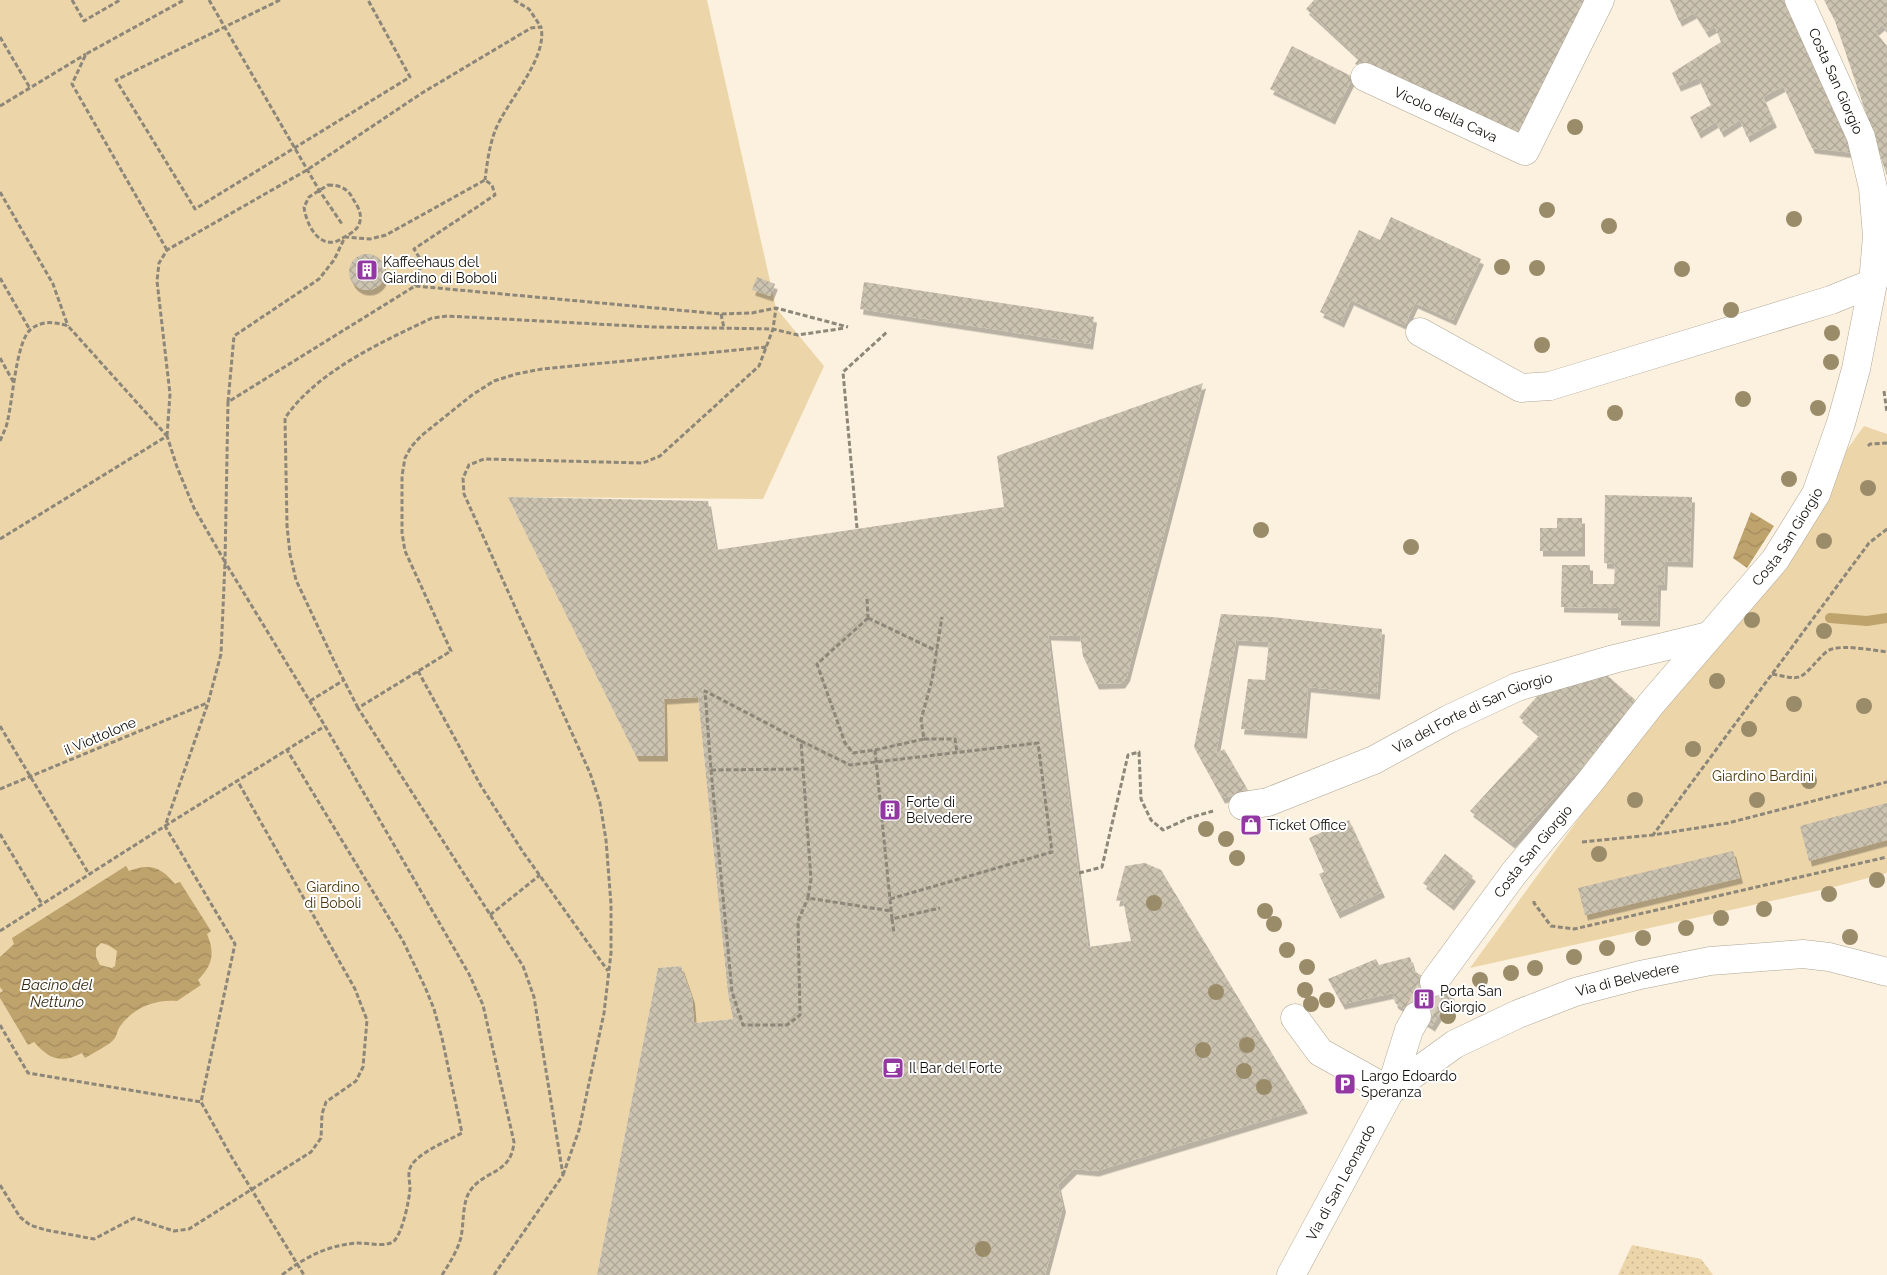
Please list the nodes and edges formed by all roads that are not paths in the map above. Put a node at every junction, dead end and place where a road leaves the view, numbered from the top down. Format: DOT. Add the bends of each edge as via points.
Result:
graph roads {
  1 [pos="1600,0"];
  2 [pos="1799,0"];
  3 [pos="1365,76"];
  4 [pos="1873,283"];
  5 [pos="1420,332"];
  6 [pos="1708,636"];
  7 [pos="1232,807"];
  8 [pos="1887,972"];
  9 [pos="1434,982"];
  10 [pos="1417,1016"];
  11 [pos="1295,1018"];
  12 [pos="1390,1091"];
  13 [pos="1291,1275"];
  1 -- 3 [label="street, Vicolo della Cava" via="1531,153"];
  2 -- 4 [label="street, Costa San Giorgio" via="1861,137 1872,188 1877,236"];
  4 -- 5 [label="street" via="1831,300 1550,386 1521,388"];
  4 -- 6 [label="street, Costa San Giorgio" via="1856,369 1816,494 1775,560"];
  6 -- 7 [label="street, Via del Forte di San Giorgio" via="1517,687 1374,760 1268,802"];
  6 -- 9 [label="street, Costa San Giorgio" via="1514,873"];
  8 -- 12 [label="street, Via di Belvedere" via="1829,956 1802,954 1710,961 1640,975 1575,992 1518,1014 1455,1044"];
  10 -- 12 [label="street" via="1409,1030"];
  11 -- 12 [label="street" via="1320,1052"];
  12 -- 13 [label="street, Via di San Leonardo"];
}
